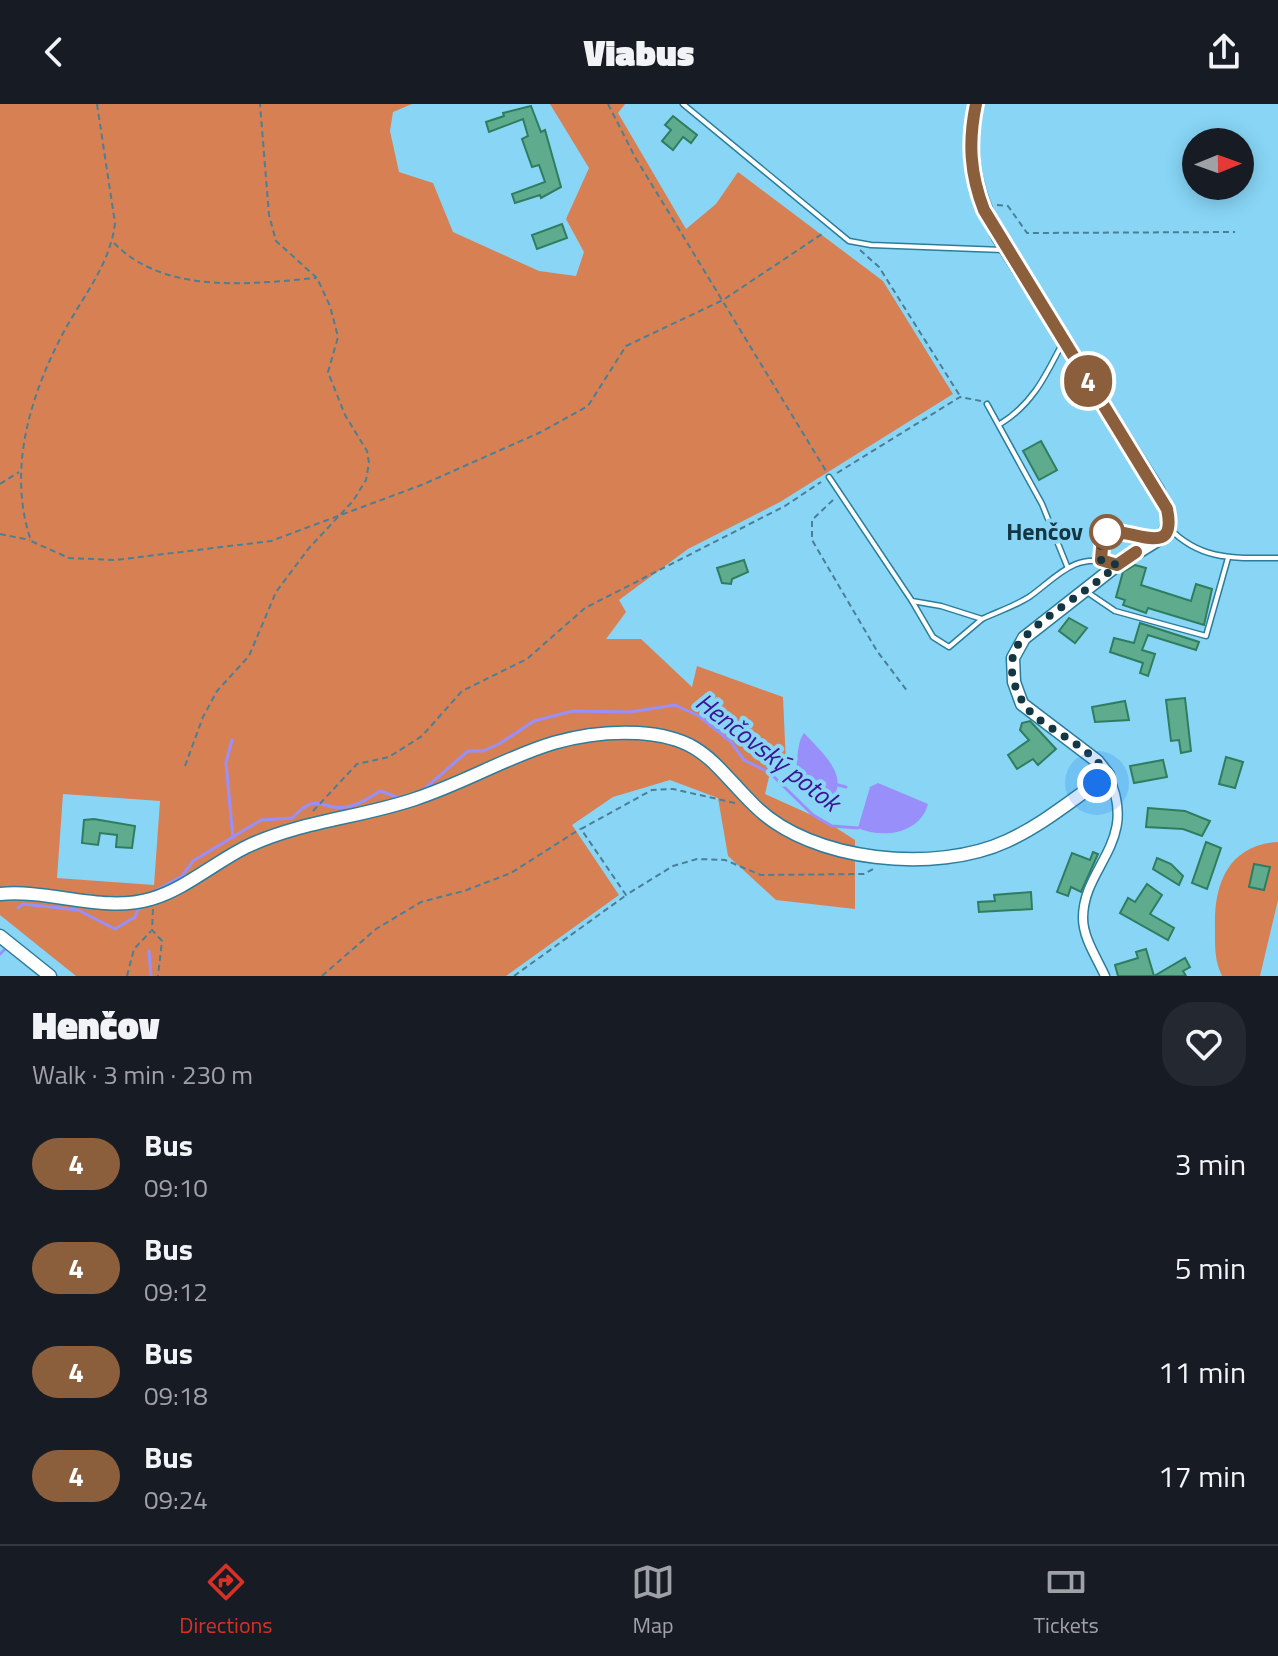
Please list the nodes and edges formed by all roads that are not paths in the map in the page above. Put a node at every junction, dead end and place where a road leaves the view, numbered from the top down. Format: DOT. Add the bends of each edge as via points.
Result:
graph roads {
  1 [pos="683,104"];
  2 [pos="976,104"];
  3 [pos="1006,250"];
  4 [pos="1063,342"];
  5 [pos="987,404"];
  6 [pos="1000,424"];
  7 [pos="829,477"];
  8 [pos="1169,528"];
  9 [pos="1155,539"];
  10 [pos="1228,558"];
  11 [pos="1278,558"];
  12 [pos="1101,560"];
  13 [pos="1117,565"];
  14 [pos="1067,566"];
  15 [pos="1087,592"];
  16 [pos="912,601"];
  17 [pos="982,619"];
  18 [pos="1108,775"];
  19 [pos="0,894"];
  20 [pos="0,936"];
  21 [pos="50,976"];
  22 [pos="1105,976"];
  1 -- 3 [label="lane" via="849,241"];
  2 -- 3 [label="street" via="970,150 975,182"];
  3 -- 4 [label="street"];
  4 -- 6 [label="lane" via="1032,399"];
  4 -- 8 [label="street" via="1158,490"];
  5 -- 6 [label="lane"];
  6 -- 14 [label="lane"];
  7 -- 16 [label="lane"];
  8 -- 9 [label="street"];
  8 -- 10 [label="lane" via="1197,550"];
  9 -- 12 [label="lane" via="1109,531 1101,540"];
  9 -- 13 [label="street"];
  10 -- 11 [label="lane"];
  10 -- 15 [label="lane" via="1206,636 1115,611"];
  12 -- 13 [label="lane"];
  12 -- 14 [label="lane"];
  13 -- 15 [label="street"];
  14 -- 17 [label="lane" via="1029,597"];
  15 -- 18 [label="street" via="1019,643 1013,658 1014,682 1032,714 1083,749"];
  16 -- 17 [label="lane"];
  16 -- 17 [label="lane" via="933,637 949,647"];
  18 -- 19 [label="street" via="1039,825 1004,843 952,856 865,855 793,835 689,742 637,733 589,734 520,753 414,800 299,826 247,847 151,899"];
  18 -- 22 [label="street" via="1117,823 1087,898 1083,922"];
  20 -- 21 [label="street"];
}
